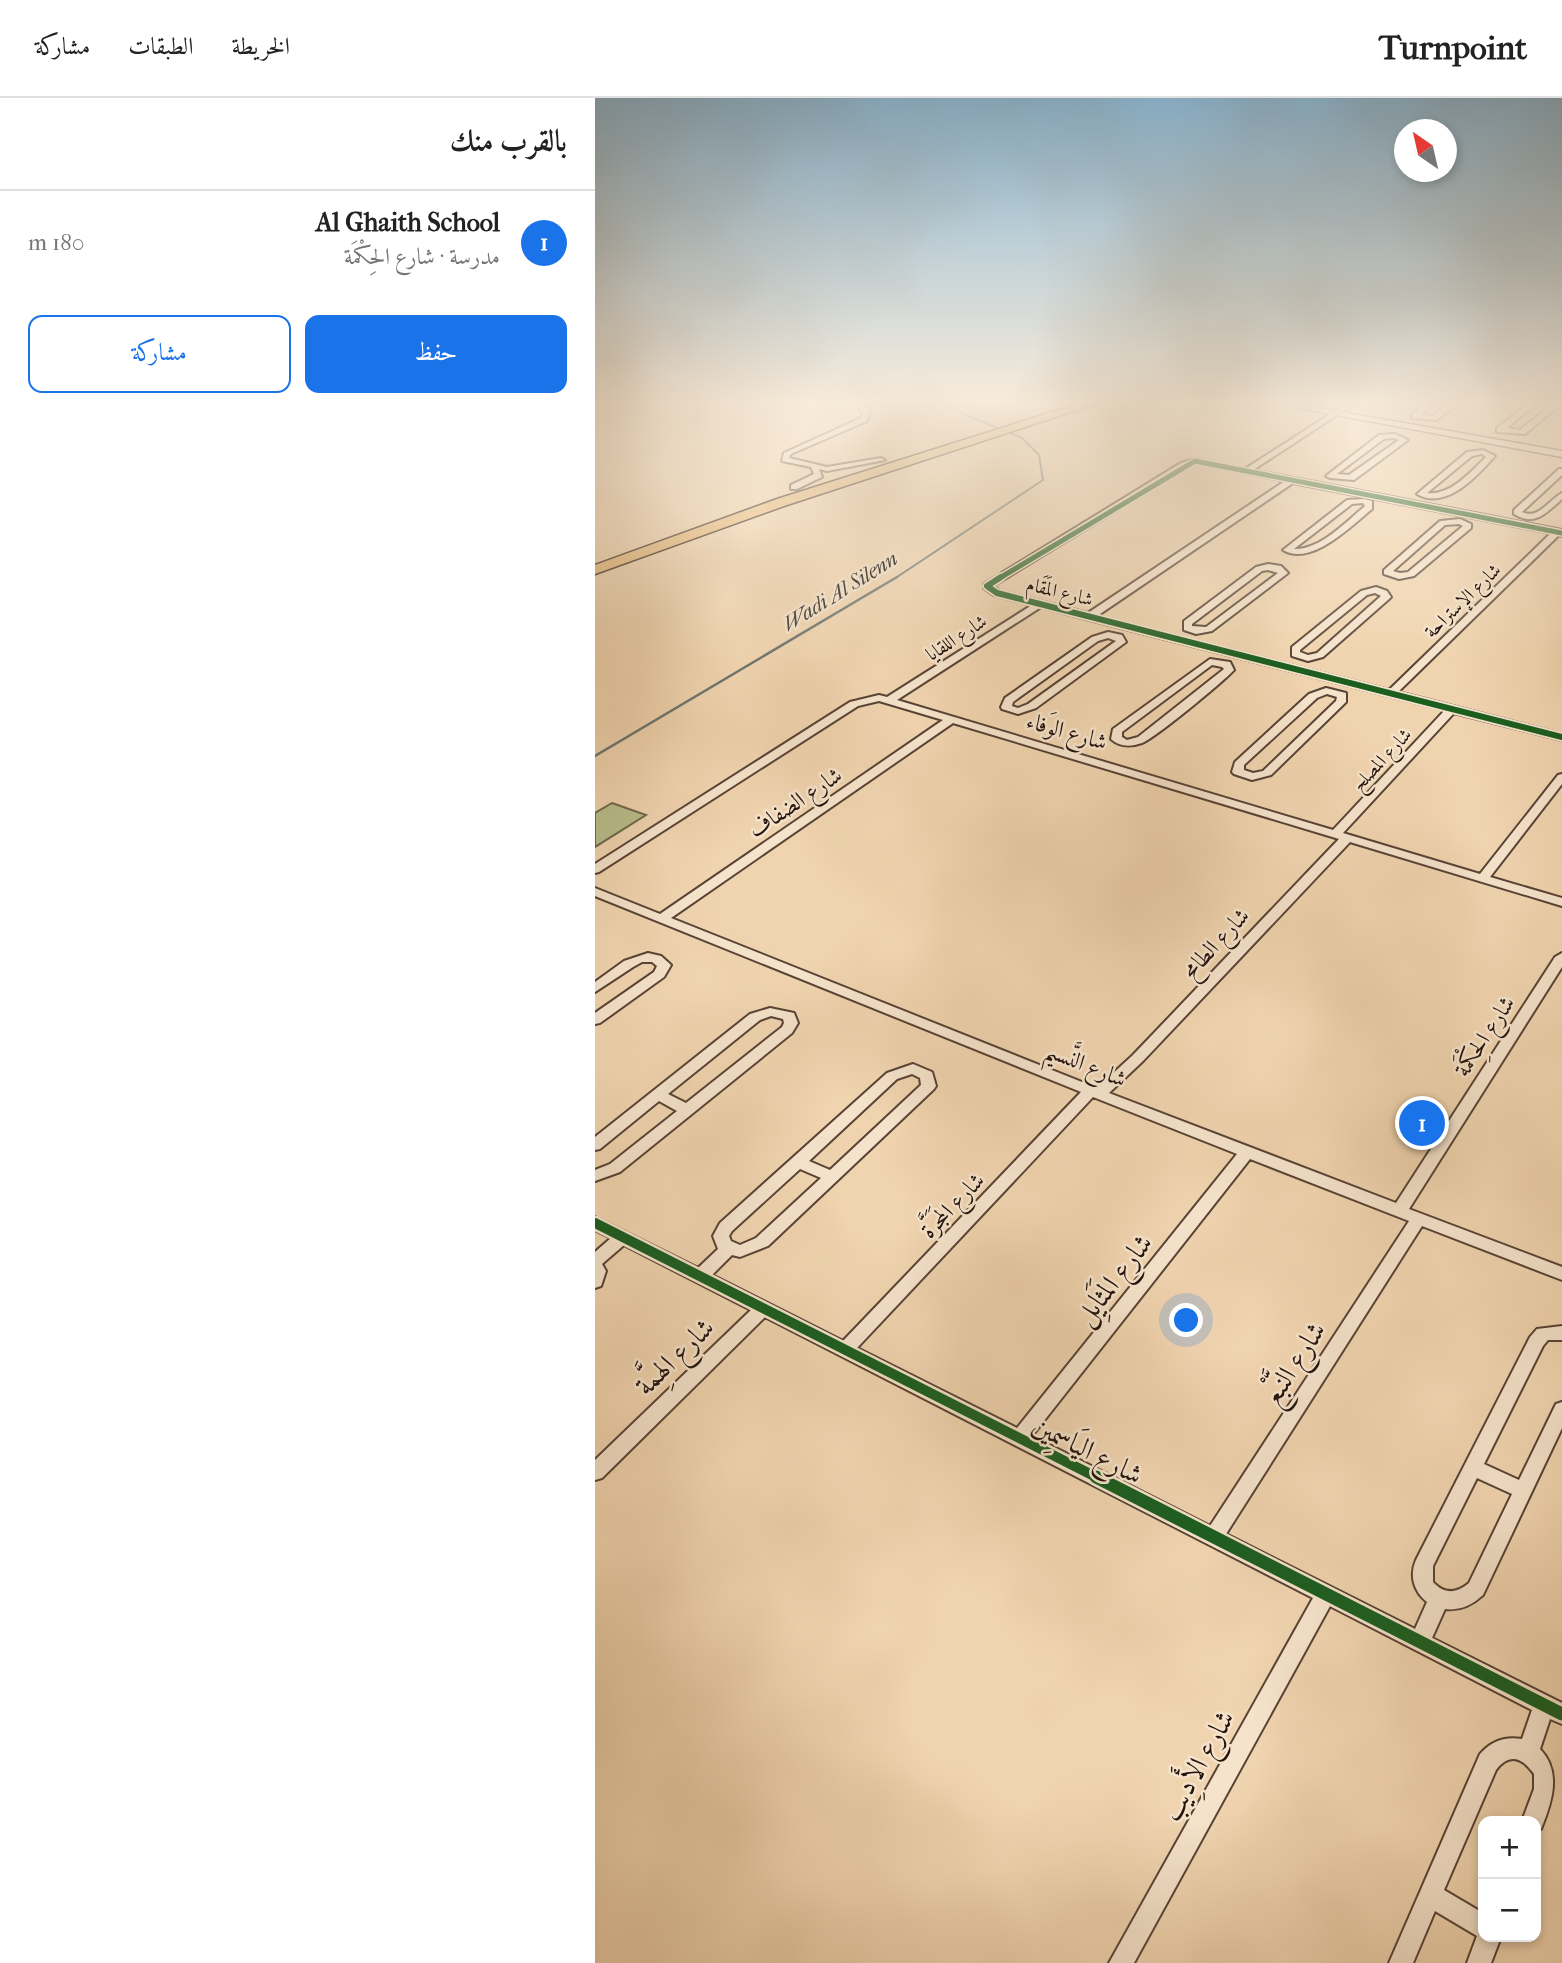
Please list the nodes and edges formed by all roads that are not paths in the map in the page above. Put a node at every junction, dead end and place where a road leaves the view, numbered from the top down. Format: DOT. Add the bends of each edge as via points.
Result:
graph roads {
  1 [pos="797,487"];
  2 [pos="826,487"];
  3 [pos="1147,487"];
  4 [pos="1281,487"];
  5 [pos="1332,487"];
  6 [pos="1428,487"];
  7 [pos="1453,487"];
  8 [pos="1545,487"];
  9 [pos="794,488"];
  10 [pos="1537,494"];
  11 [pos="1372,495"];
  12 [pos="1560,496"];
  13 [pos="1428,497"];
  14 [pos="1364,501"];
  15 [pos="1419,504"];
  16 [pos="1468,514"];
  17 [pos="1525,517"];
  18 [pos="1326,520"];
  19 [pos="1460,521"];
  20 [pos="1347,524"];
  21 [pos="1517,524"];
  22 [pos="1559,532"];
  23 [pos="1423,540"];
  24 [pos="1446,545"];
  25 [pos="595,557"];
  26 [pos="595,570"];
  27 [pos="1217,600"];
  28 [pos="1040,604"];
  29 [pos="1240,606"];
  30 [pos="1089,617"];
  31 [pos="1127,626"];
  32 [pos="1324,626"];
  33 [pos="1192,630"];
  34 [pos="1347,631"];
  35 [pos="1116,636"];
  36 [pos="1180,640"];
  37 [pos="1233,653"];
  38 [pos="1301,657"];
  39 [pos="1063,662"];
  40 [pos="1222,662"];
  41 [pos="1290,667"];
  42 [pos="1086,668"];
  43 [pos="1346,681"];
  44 [pos="1169,691"];
  45 [pos="1335,692"];
  46 [pos="1391,693"];
  47 [pos="1194,698"];
  48 [pos="890,700"];
  49 [pos="1452,709"];
  50 [pos="952,719"];
  51 [pos="1286,721"];
  52 [pos="1313,728"];
  53 [pos="1562,737"];
  54 [pos="1562,777"];
  55 [pos="1342,835"];
  56 [pos="595,869"];
  57 [pos="1483,878"];
  58 [pos="595,892"];
  59 [pos="1562,902"];
  60 [pos="662,918"];
  61 [pos="1562,957"];
  62 [pos="595,988"];
  63 [pos="595,1020"];
  64 [pos="1100,1093"];
  65 [pos="657,1095"];
  66 [pos="688,1110"];
  67 [pos="595,1144"];
  68 [pos="1248,1151"];
  69 [pos="798,1162"];
  70 [pos="595,1176"];
  71 [pos="832,1177"];
  72 [pos="1400,1210"];
  73 [pos="1419,1218"];
  74 [pos="595,1223"];
  75 [pos="622,1237"];
  76 [pos="729,1248"];
  77 [pos="595,1264"];
  78 [pos="1562,1274"];
  79 [pos="699,1277"];
  80 [pos="595,1282"];
  81 [pos="762,1309"];
  82 [pos="1562,1333"];
  83 [pos="845,1350"];
  84 [pos="1562,1409"];
  85 [pos="1019,1439"];
  86 [pos="1473,1467"];
  87 [pos="595,1472"];
  88 [pos="1523,1491"];
  89 [pos="1213,1538"];
  90 [pos="1325,1595"];
  91 [pos="1439,1599"];
  92 [pos="1420,1642"];
  93 [pos="1553,1710"];
  94 [pos="1528,1753"];
  95 [pos="1535,1816"];
  96 [pos="1430,1895"];
  97 [pos="1478,1923"];
  98 [pos="1487,1942"];
  99 [pos="1121,1963"];
  100 [pos="1401,1963"];
  101 [pos="1479,1963"];
  1 -- 9 [label="main road"];
  2 -- 26 [label="main road"];
  3 -- 28 [label="street, شارع المَقَام" via="988,584 994,592"];
  4 -- 30 [label="street"];
  5 -- 11 [label="street, شارع المَقَام"];
  6 -- 13 [label="street" via="1421,493"];
  7 -- 13 [label="street" via="1441,497"];
  8 -- 10 [label="street"];
  9 -- 25 [label="main road"];
  10 -- 12 [label="street"];
  10 -- 17 [label="street" via="1517,512"];
  11 -- 14 [label="street"];
  11 -- 15 [label="street, شارع المَقَام"];
  12 -- 17 [label="street" via="1539,516"];
  13 -- 15 [label="street"];
  14 -- 18 [label="street" via="1350,502"];
  14 -- 20 [label="street" via="1369,507"];
  15 -- 16 [label="street, شارع المَقَام"];
  16 -- 19 [label="street"];
  16 -- 21 [label="street, شارع المَقَام"];
  17 -- 21 [label="street"];
  18 -- 20 [label="street"];
  18 -- 20 [label="street" via="1287,550 1308,553"];
  19 -- 23 [label="street" via="1445,522"];
  19 -- 24 [label="street" via="1468,526"];
  21 -- 22 [label="street, شارع المَقَام"];
  22 -- 46 [label="street, شارع الإستراحة"];
  23 -- 24 [label="street"];
  23 -- 24 [label="street" via="1387,569 1388,573 1411,575"];
  27 -- 29 [label="street"];
  27 -- 29 [label="street" via="1262,568 1283,570"];
  27 -- 33 [label="street" via="1185,624"];
  28 -- 30 [label="street, شارع المَقَام"];
  28 -- 48 [label="street, شارع اللقايا"];
  29 -- 33 [label="street" via="1209,629"];
  30 -- 31 [label="street, شارع المَقَام"];
  31 -- 35 [label="street, شارع المَقَام"];
  31 -- 36 [label="street, شارع المَقَام"];
  32 -- 34 [label="street"];
  32 -- 34 [label="street" via="1365,592 1385,594"];
  32 -- 38 [label="street" via="1294,651"];
  33 -- 36 [label="street"];
  34 -- 38 [label="street" via="1319,655"];
  35 -- 39 [label="street, شارع المَقَام" via="1101,636"];
  35 -- 42 [label="street, شارع المَقَام" via="1121,639 1119,644"];
  36 -- 37 [label="street, شارع المَقَام"];
  37 -- 40 [label="street"];
  37 -- 41 [label="street, شارع المَقَام"];
  38 -- 41 [label="street"];
  39 -- 42 [label="street"];
  39 -- 42 [label="street, شارع المَقَام" via="1007,701 1006,707 1029,708"];
  40 -- 44 [label="street" via="1203,664"];
  40 -- 47 [label="street" via="1228,666 1227,672"];
  41 -- 43 [label="street, شارع المَقَام"];
  43 -- 45 [label="street"];
  43 -- 46 [label="street, شارع المَقَام"];
  44 -- 47 [label="street"];
  44 -- 47 [label="street" via="1115,733 1116,739 1141,740"];
  45 -- 51 [label="street" via="1318,692"];
  45 -- 52 [label="street" via="1342,699"];
  46 -- 49 [label="street, شارع المَقَام"];
  48 -- 50 [label="street, شارع الوَفاء"];
  48 -- 56 [label="street, شارع الوَفاء" via="874,698 854,704"];
  49 -- 53 [label="street, شارع المَقَام"];
  49 -- 55 [label="street, شارع المصلح"];
  50 -- 55 [label="street, شارع الوَفاء"];
  50 -- 60 [label="street, شارع الضفاف"];
  51 -- 52 [label="street"];
  51 -- 52 [label="street" via="1238,764 1238,772 1252,777 1264,774"];
  54 -- 57 [label="street"];
  55 -- 57 [label="street, شارع الوَفاء"];
  55 -- 64 [label="street, شارع الطامح" via="1326,859"];
  57 -- 59 [label="street, شارع الوَفاء"];
  58 -- 60 [label="street, شارع النَّسيم"];
  60 -- 64 [label="street, شارع النَّسيم"];
  61 -- 72 [label="street, شارع الحِكْمَة"];
  62 -- 63 [label="street" via="640,959 656,958 664,965 659,974"];
  64 -- 68 [label="street, شارع النَّسيم"];
  64 -- 83 [label="street, شارع المَجَرَّة"];
  65 -- 66 [label="street"];
  65 -- 66 [label="street" via="760,1015 776,1011 789,1016 787,1030"];
  65 -- 67 [label="street"];
  66 -- 70 [label="street" via="615,1168"];
  68 -- 72 [label="street, شارع النَّسيم"];
  68 -- 85 [label="street, شارع المَثَايِل"];
  69 -- 71 [label="street"];
  69 -- 71 [label="street" via="896,1073 913,1069 927,1075 927,1089"];
  69 -- 76 [label="street" via="726,1227 721,1236"];
  71 -- 76 [label="street" via="762,1242 746,1250"];
  72 -- 73 [label="street, شارع النَّسيم"];
  73 -- 78 [label="street, شارع النَّسيم"];
  73 -- 89 [label="street, شارع النَّبْع"];
  74 -- 75 [label="street, شارع اليَاسمِين"];
  75 -- 77 [label="street"];
  75 -- 79 [label="street, شارع اليَاسمِين"];
  76 -- 79 [label="street"];
  77 -- 80 [label="street"];
  79 -- 81 [label="street, شارع اليَاسمِين"];
  81 -- 83 [label="street, شارع اليَاسمِين"];
  81 -- 87 [label="street, شارع الهِمَّة"];
  82 -- 86 [label="street" via="1543,1334 1536,1342"];
  83 -- 85 [label="street, شارع اليَاسمِين"];
  84 -- 88 [label="street"];
  85 -- 89 [label="street, شارع اليَاسمِين"];
  86 -- 88 [label="street"];
  86 -- 91 [label="street" via="1421,1573 1425,1588"];
  88 -- 91 [label="street" via="1472,1594 1454,1602"];
  89 -- 90 [label="street, شارع اليَاسمِين"];
  90 -- 92 [label="street, شارع اليَاسمِين"];
  90 -- 99 [label="street, شارع الأَدِيب"];
  91 -- 92 [label="street"];
  92 -- 93 [label="street, شارع اليَاسمِين"];
  93 -- 94 [label="street, شارع اليَاسمِين"];
  94 -- 95 [label="street" via="1542,1767 1546,1783"];
  94 -- 96 [label="street" via="1505,1748 1492,1756"];
  96 -- 97 [label="street"];
  96 -- 100 [label="street"];
  98 -- 101 [label="street"];
}
